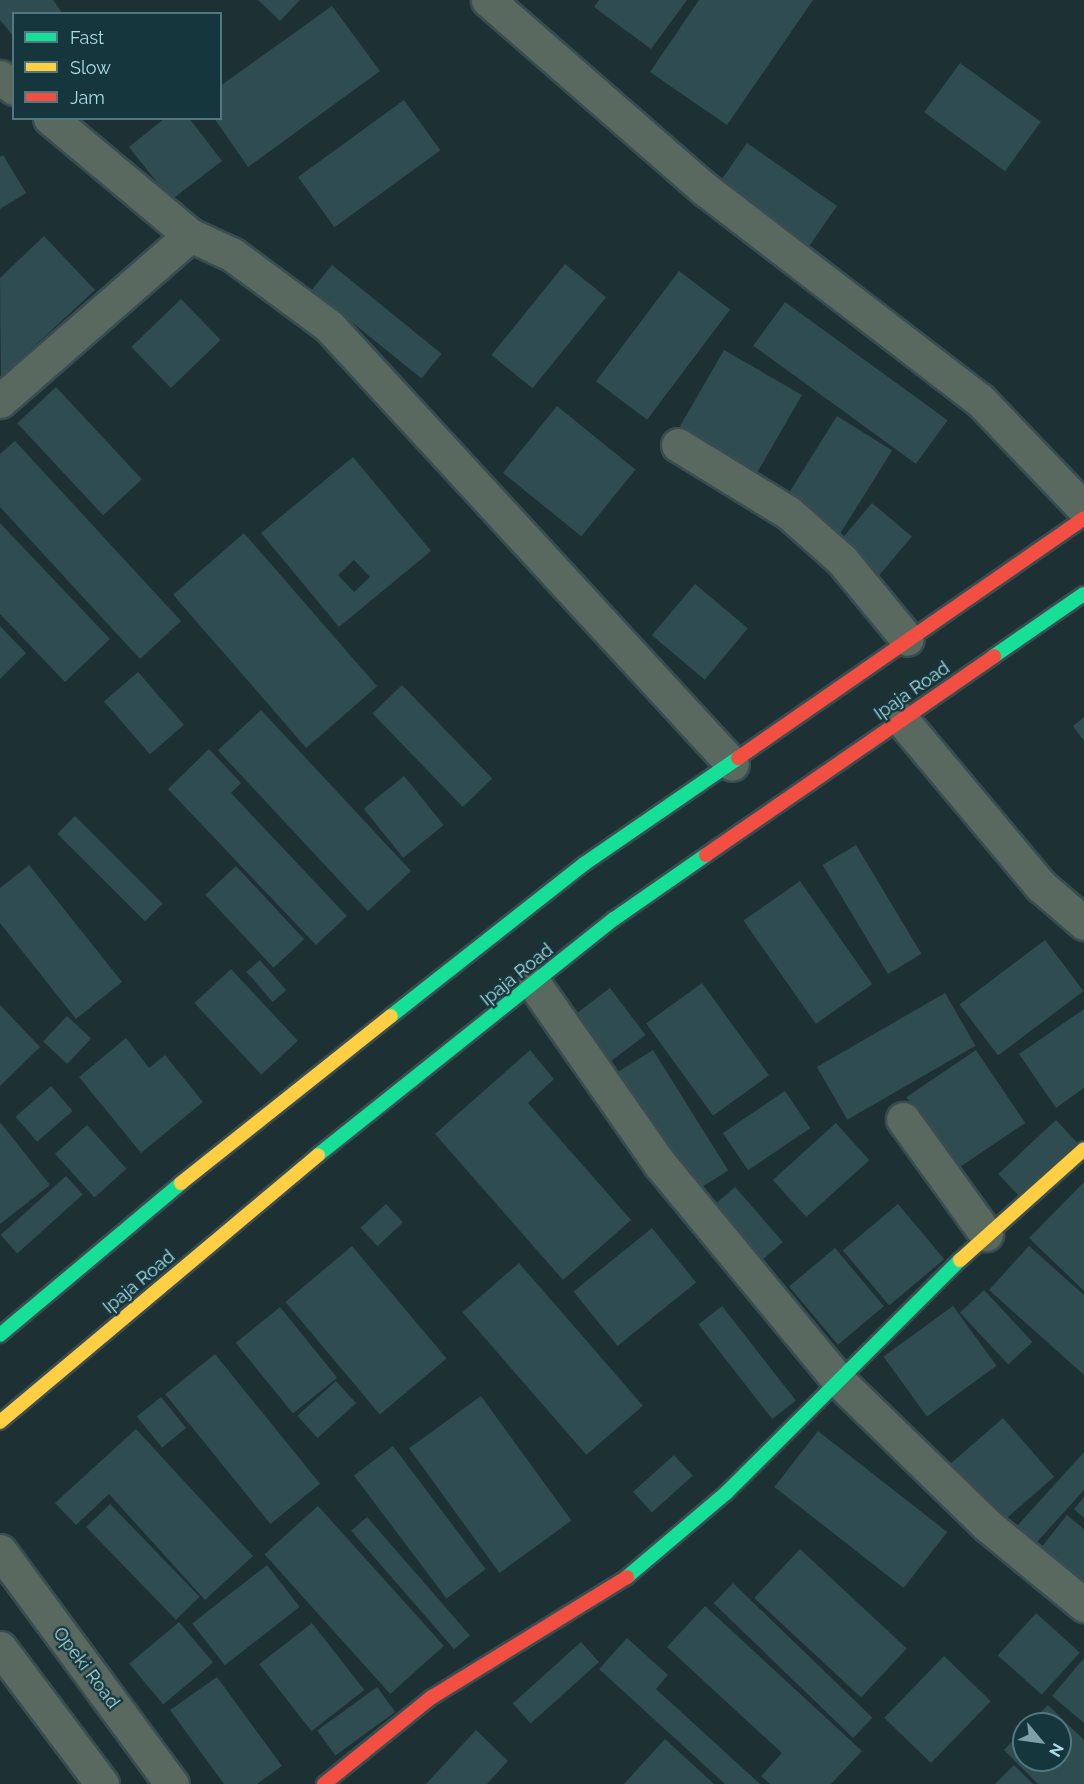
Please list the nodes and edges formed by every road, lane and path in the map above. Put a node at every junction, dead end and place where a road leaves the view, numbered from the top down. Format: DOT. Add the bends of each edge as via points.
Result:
graph roads {
  1 [pos="488,0"];
  2 [pos="520,11"];
  3 [pos="0,77"];
  4 [pos="12,86"];
  5 [pos="52,120"];
  6 [pos="190,235"];
  7 [pos="0,401"];
  8 [pos="678,445"];
  9 [pos="1084,509"];
  10 [pos="1084,518"];
  11 [pos="1084,594"];
  12 [pos="907,639"];
  13 [pos="902,720"];
  14 [pos="732,764"];
  15 [pos="1084,923"];
  16 [pos="535,985"];
  17 [pos="903,1119"];
  18 [pos="1084,1149"];
  19 [pos="986,1234"];
  20 [pos="0,1335"];
  21 [pos="838,1381"];
  22 [pos="0,1422"];
  23 [pos="0,1551"];
  24 [pos="1084,1605"];
  25 [pos="0,1648"];
  26 [pos="102,1784"];
  27 [pos="172,1784"];
  28 [pos="324,1784"];
  1 -- 2 [label="street"];
  2 -- 9 [label="street" via="706,190 980,400"];
  3 -- 4 [label="street"];
  5 -- 6 [label="street"];
  6 -- 7 [label="street"];
  6 -- 14 [label="street" via="233,255 329,326"];
  8 -- 12 [label="street" via="789,513 842,560"];
  10 -- 12 [label="main road"];
  11 -- 13 [label="main road, Ipaja Road"];
  12 -- 14 [label="main road"];
  13 -- 15 [label="street" via="1041,886"];
  13 -- 16 [label="main road, Ipaja Road" via="614,919"];
  14 -- 20 [label="main road" via="503,926 209,1159"];
  16 -- 21 [label="street" via="660,1164"];
  16 -- 22 [label="main road, Ipaja Road" via="363,1118"];
  17 -- 19 [label="street"];
  18 -- 19 [label="main road"];
  19 -- 21 [label="main road"];
  21 -- 24 [label="street" via="987,1525"];
  21 -- 28 [label="main road" via="726,1493 624,1579 432,1697"];
  23 -- 27 [label="street, Opeki Road"];
  25 -- 26 [label="street"];
}
